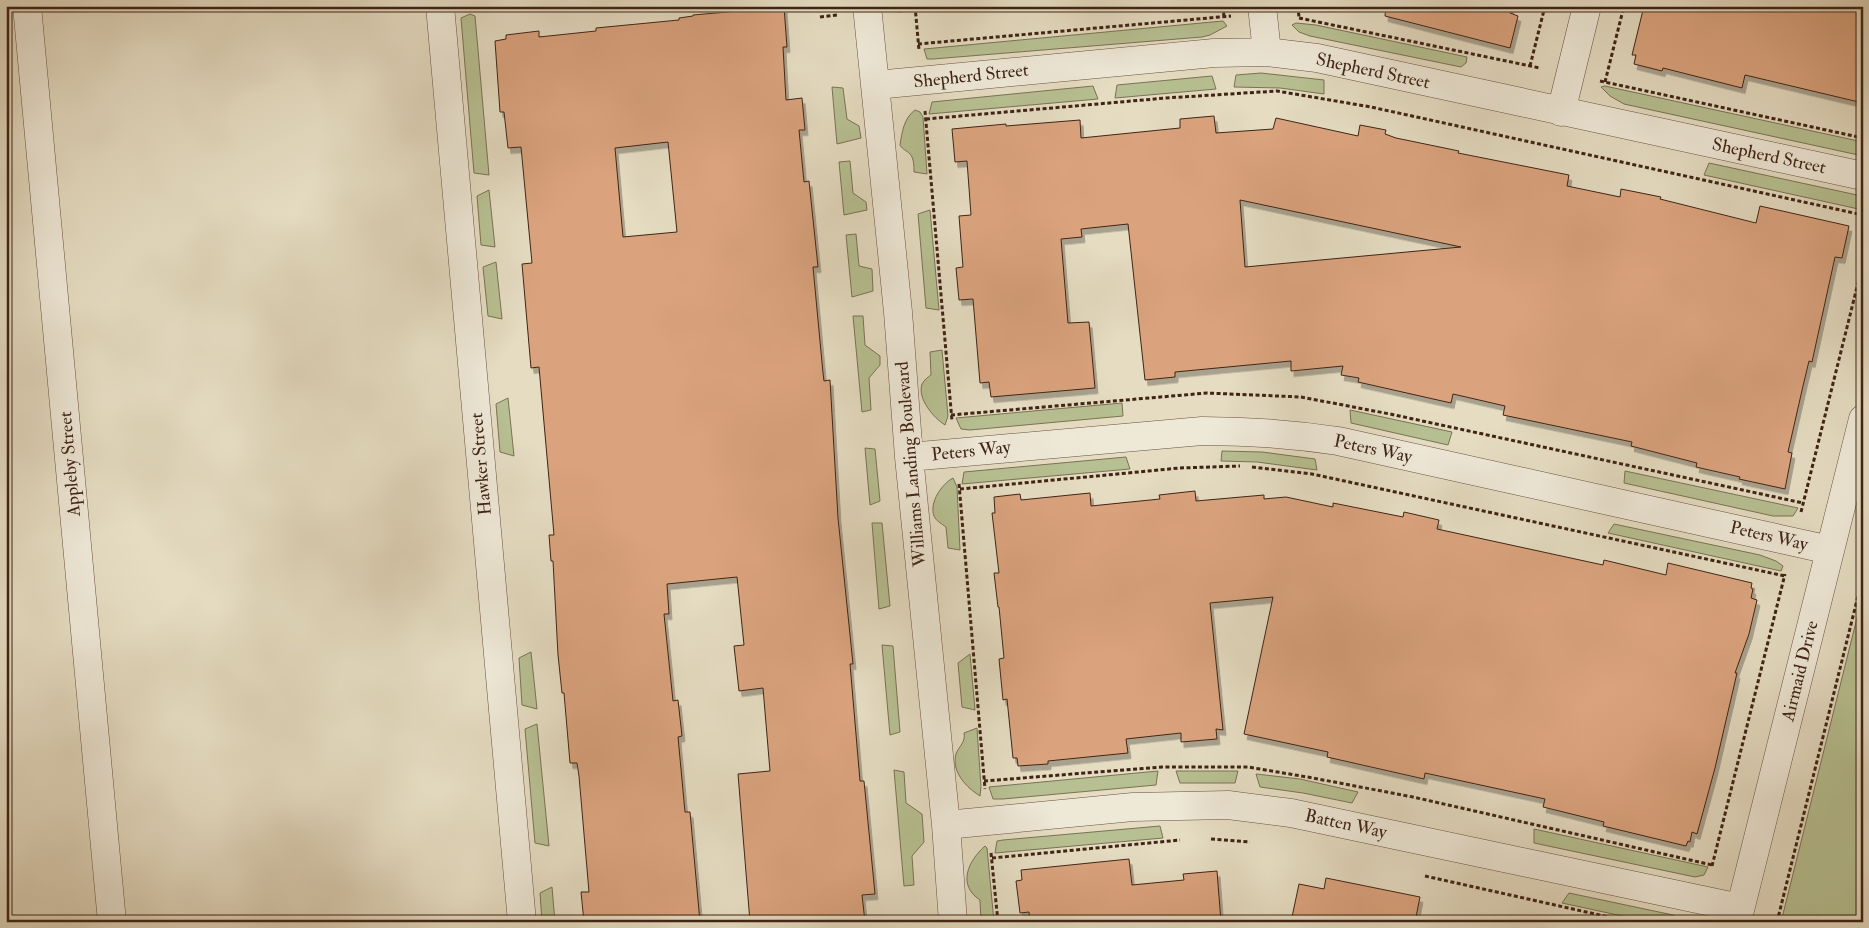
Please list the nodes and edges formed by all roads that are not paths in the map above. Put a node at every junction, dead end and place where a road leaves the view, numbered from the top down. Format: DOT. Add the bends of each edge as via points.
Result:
graph roads {
  1 [pos="27,6"];
  2 [pos="440,6"];
  3 [pos="867,6"];
  4 [pos="1587,6"];
  5 [pos="1262,10"];
  6 [pos="1268,52"];
  7 [pos="876,85"];
  8 [pos="1561,112"];
  9 [pos="1863,176"];
  10 [pos="1863,420"];
  11 [pos="909,457"];
  12 [pos="1830,550"];
  13 [pos="946,825"];
  14 [pos="1738,915"];
  15 [pos="112,922"];
  16 [pos="522,922"];
  17 [pos="953,922"];
  1 -- 15 [label="street, Appleby Street"];
  2 -- 16 [label="street, Hawker Street"];
  3 -- 7 [label="street, Williams Landing Boulevard"];
  4 -- 8 [label="street"];
  5 -- 6 [label="street"];
  6 -- 7 [label="street, Shepherd Street" via="1214,53"];
  6 -- 8 [label="street, Shepherd Street" via="1317,58"];
  7 -- 11 [label="street, Williams Landing Boulevard"];
  8 -- 9 [label="street, Shepherd Street"];
  10 -- 12 [label="street, Airmaid Drive"];
  11 -- 12 [label="street, Peters Way" via="1202,431 1295,434"];
  11 -- 13 [label="street, Williams Landing Boulevard"];
  12 -- 14 [label="street, Airmaid Drive"];
  13 -- 14 [label="street, Batten Way" via="1133,807 1228,805 1291,813 1703,900"];
  13 -- 17 [label="street, Williams Landing Boulevard"];
}
